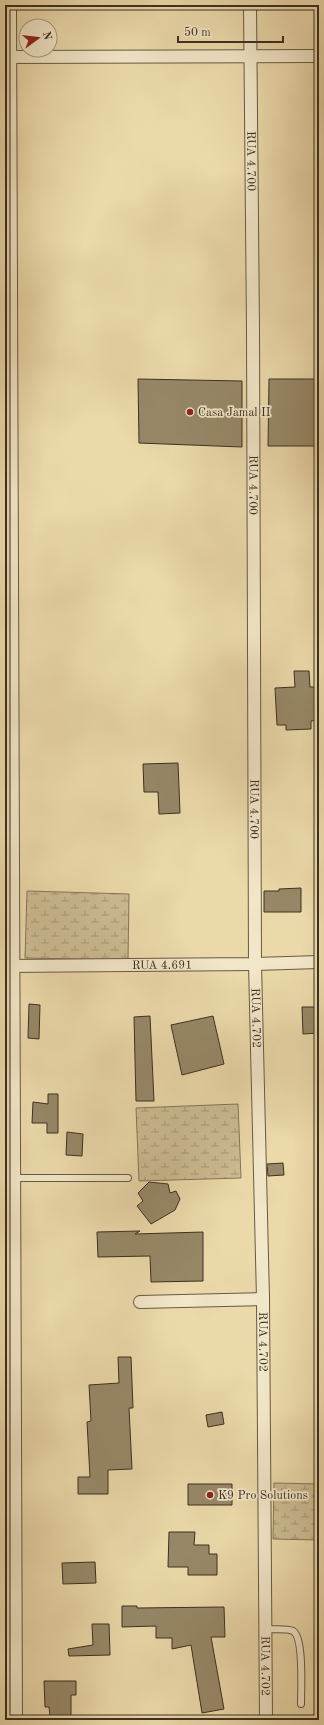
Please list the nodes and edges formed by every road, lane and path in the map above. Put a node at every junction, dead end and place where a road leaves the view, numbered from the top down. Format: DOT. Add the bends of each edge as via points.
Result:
graph roads {
  1 [pos="10,5"];
  2 [pos="250,5"];
  3 [pos="250,56"];
  4 [pos="319,56"];
  5 [pos="7,57"];
  6 [pos="319,962"];
  7 [pos="255,964"];
  8 [pos="9,966"];
  9 [pos="14,1178"];
  10 [pos="128,1178"];
  11 [pos="263,1299"];
  12 [pos="140,1302"];
  13 [pos="265,1629"];
  14 [pos="301,1704"];
  15 [pos="16,1720"];
  16 [pos="266,1720"];
  1 -- 5 [label="street"];
  2 -- 3 [label="street, RUA 4.700"];
  3 -- 4 [label="street"];
  3 -- 5 [label="street"];
  3 -- 7 [label="street, RUA 4.700"];
  5 -- 8 [label="street" via="11,598"];
  6 -- 7 [label="street, RUA 4.691"];
  7 -- 8 [label="street, RUA 4.691"];
  7 -- 11 [label="street, RUA 4.702"];
  8 -- 9 [label="street"];
  9 -- 10 [label="lane"];
  9 -- 15 [label="street"];
  11 -- 12 [label="street"];
  11 -- 13 [label="street, RUA 4.702"];
  13 -- 14 [label="lane" via="292,1630 297,1634 300,1644"];
  13 -- 16 [label="street, RUA 4.702"];
}
